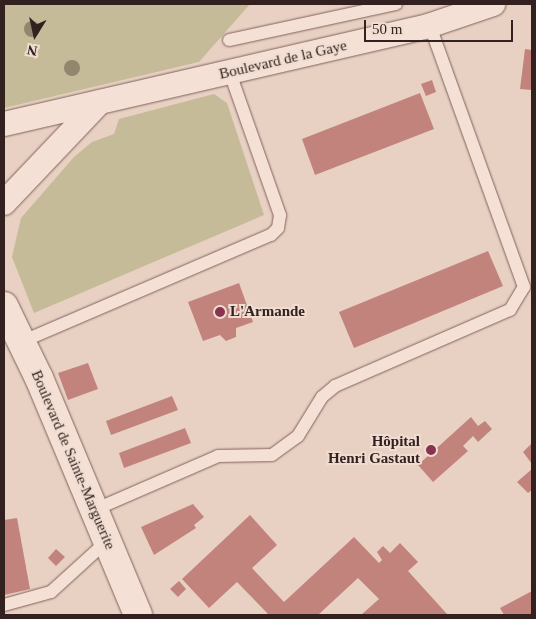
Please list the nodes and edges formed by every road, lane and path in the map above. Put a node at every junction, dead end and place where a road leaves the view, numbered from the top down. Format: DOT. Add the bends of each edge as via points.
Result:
graph roads {
  1 [pos="396,4"];
  2 [pos="489,4"];
  3 [pos="430,26"];
  4 [pos="229,40"];
  5 [pos="230,73"];
  6 [pos="100,102"];
  7 [pos="4,124"];
  8 [pos="4,203"];
  9 [pos="4,306"];
  10 [pos="21,342"];
  11 [pos="94,510"];
  12 [pos="107,541"];
  13 [pos="4,605"];
  14 [pos="138,615"];
  1 -- 4 [label="lane"];
  2 -- 3 [label="street, Boulevard de la Gaye"];
  3 -- 5 [label="street, Boulevard de la Gaye"];
  3 -- 11 [label="lane" via="524,287 510,310 336,386 322,397 298,436 272,455 218,456"];
  5 -- 6 [label="street, Boulevard de la Gaye"];
  5 -- 10 [label="lane" via="280,215 278,228 271,235"];
  6 -- 7 [label="street, Boulevard de la Gaye"];
  6 -- 8 [label="street"];
  9 -- 10 [label="street, Boulevard de Sainte-Marguerite"];
  10 -- 11 [label="street, Boulevard de Sainte-Marguerite"];
  11 -- 12 [label="street, Boulevard de Sainte-Marguerite"];
  12 -- 13 [label="lane" via="51,592"];
  12 -- 14 [label="street, Boulevard de Sainte-Marguerite"];
}
